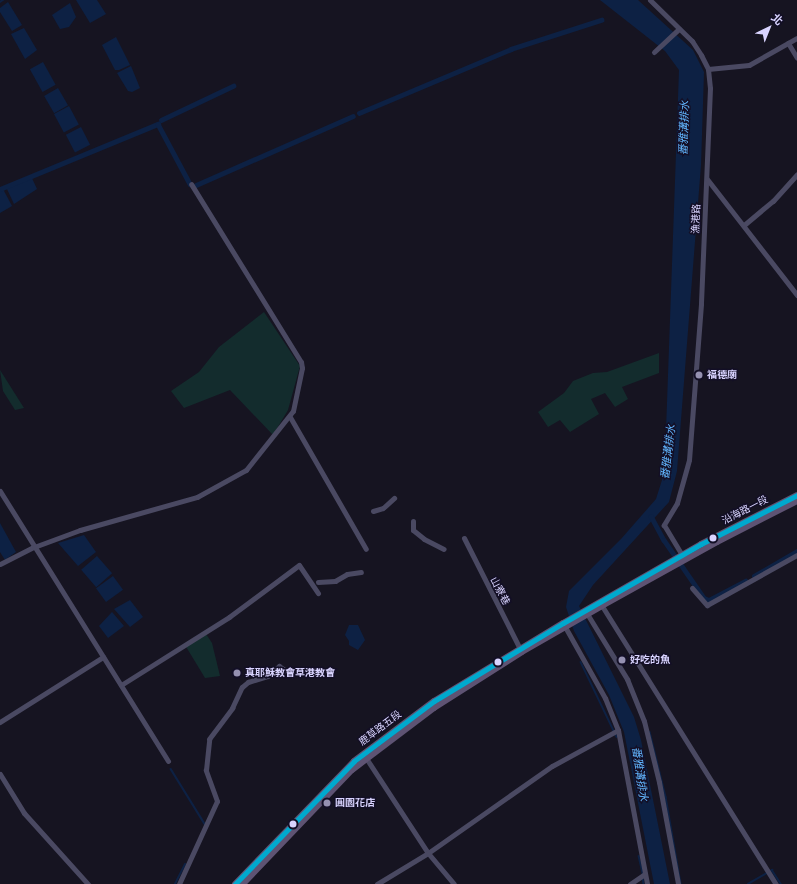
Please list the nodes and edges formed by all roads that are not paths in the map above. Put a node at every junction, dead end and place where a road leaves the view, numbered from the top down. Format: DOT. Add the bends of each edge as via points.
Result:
graph roads {
  1 [pos="650,0"];
  2 [pos="679,29"];
  3 [pos="797,38"];
  4 [pos="788,43"];
  5 [pos="654,52"];
  6 [pos="797,58"];
  7 [pos="708,69"];
  8 [pos="797,174"];
  9 [pos="707,179"];
  10 [pos="191,184"];
  11 [pos="744,226"];
  12 [pos="797,295"];
  13 [pos="290,417"];
  14 [pos="0,491"];
  15 [pos="797,497"];
  16 [pos="394,498"];
  17 [pos="373,511"];
  18 [pos="413,521"];
  19 [pos="464,538"];
  20 [pos="34,547"];
  21 [pos="366,549"];
  22 [pos="444,549"];
  23 [pos="797,555"];
  24 [pos="683,557"];
  25 [pos="675,562"];
  26 [pos="0,564"];
  27 [pos="360,572"];
  28 [pos="318,582"];
  29 [pos="692,588"];
  30 [pos="318,593"];
  31 [pos="602,606"];
  32 [pos="585,613"];
  33 [pos="565,624"];
  34 [pos="521,650"];
  35 [pos="104,657"];
  36 [pos="292,675"];
  37 [pos="121,685"];
  38 [pos="0,722"];
  39 [pos="618,730"];
  40 [pos="366,758"];
  41 [pos="168,761"];
  42 [pos="0,774"];
  43 [pos="428,853"];
  44 [pos="646,874"];
  45 [pos="88,884"];
  46 [pos="179,884"];
  47 [pos="235,884"];
  48 [pos="243,884"];
  49 [pos="377,884"];
  50 [pos="454,884"];
  51 [pos="630,884"];
  52 [pos="647,884"];
  53 [pos="678,884"];
  54 [pos="776,884"];
  1 -- 2 [label="street, 漁港路"];
  2 -- 5 [label="street"];
  2 -- 7 [label="street, 漁港路" via="692,41"];
  3 -- 4 [label="street"];
  4 -- 6 [label="street"];
  4 -- 7 [label="street" via="749,65"];
  7 -- 9 [label="street, 漁港路" via="710,88"];
  8 -- 11 [label="street" via="773,202"];
  9 -- 11 [label="street"];
  9 -- 24 [label="street, 漁港路" via="689,460 677,503 664,525"];
  10 -- 13 [label="street" via="301,362 301,374"];
  11 -- 12 [label="street"];
  13 -- 20 [label="street" via="246,470 198,497 105,522"];
  13 -- 21 [label="street"];
  14 -- 20 [label="street"];
  15 -- 24 [label="main road, 沿海路一段"];
  16 -- 17 [label="street" via="383,508"];
  18 -- 22 [label="street" via="413,530"];
  19 -- 34 [label="street, 山寮巷"];
  20 -- 26 [label="street"];
  20 -- 35 [label="street"];
  23 -- 29 [label="street" via="707,604"];
  24 -- 25 [label="main road, 沿海路一段"];
  25 -- 31 [label="main road"];
  25 -- 32 [label="main road"];
  27 -- 28 [label="street" via="347,574 335,581"];
  30 -- 37 [label="street" via="299,565 229,617"];
  31 -- 32 [label="main road"];
  31 -- 54 [label="street"];
  32 -- 33 [label="main road, 鹿草路五段"];
  32 -- 53 [label="street" via="627,679 644,721 659,782"];
  33 -- 34 [label="main road, 鹿草路五段"];
  33 -- 39 [label="street" via="605,698"];
  34 -- 40 [label="main road, 鹿草路五段" via="440,704"];
  34 -- 47 [label="main road, 鹿草路五段" via="434,702 360,756"];
  35 -- 37 [label="street"];
  35 -- 38 [label="street"];
  36 -- 46 [label="street" via="279,666 268,676 248,682 242,687 232,708 209,739 206,770 217,801"];
  37 -- 41 [label="street"];
  39 -- 43 [label="street" via="552,766"];
  39 -- 44 [label="street"];
  40 -- 43 [label="street"];
  40 -- 48 [label="main road, 鹿草路五段"];
  42 -- 45 [label="street" via="24,813"];
  43 -- 49 [label="street"];
  43 -- 50 [label="street"];
  44 -- 51 [label="street"];
  44 -- 52 [label="street"];
}
